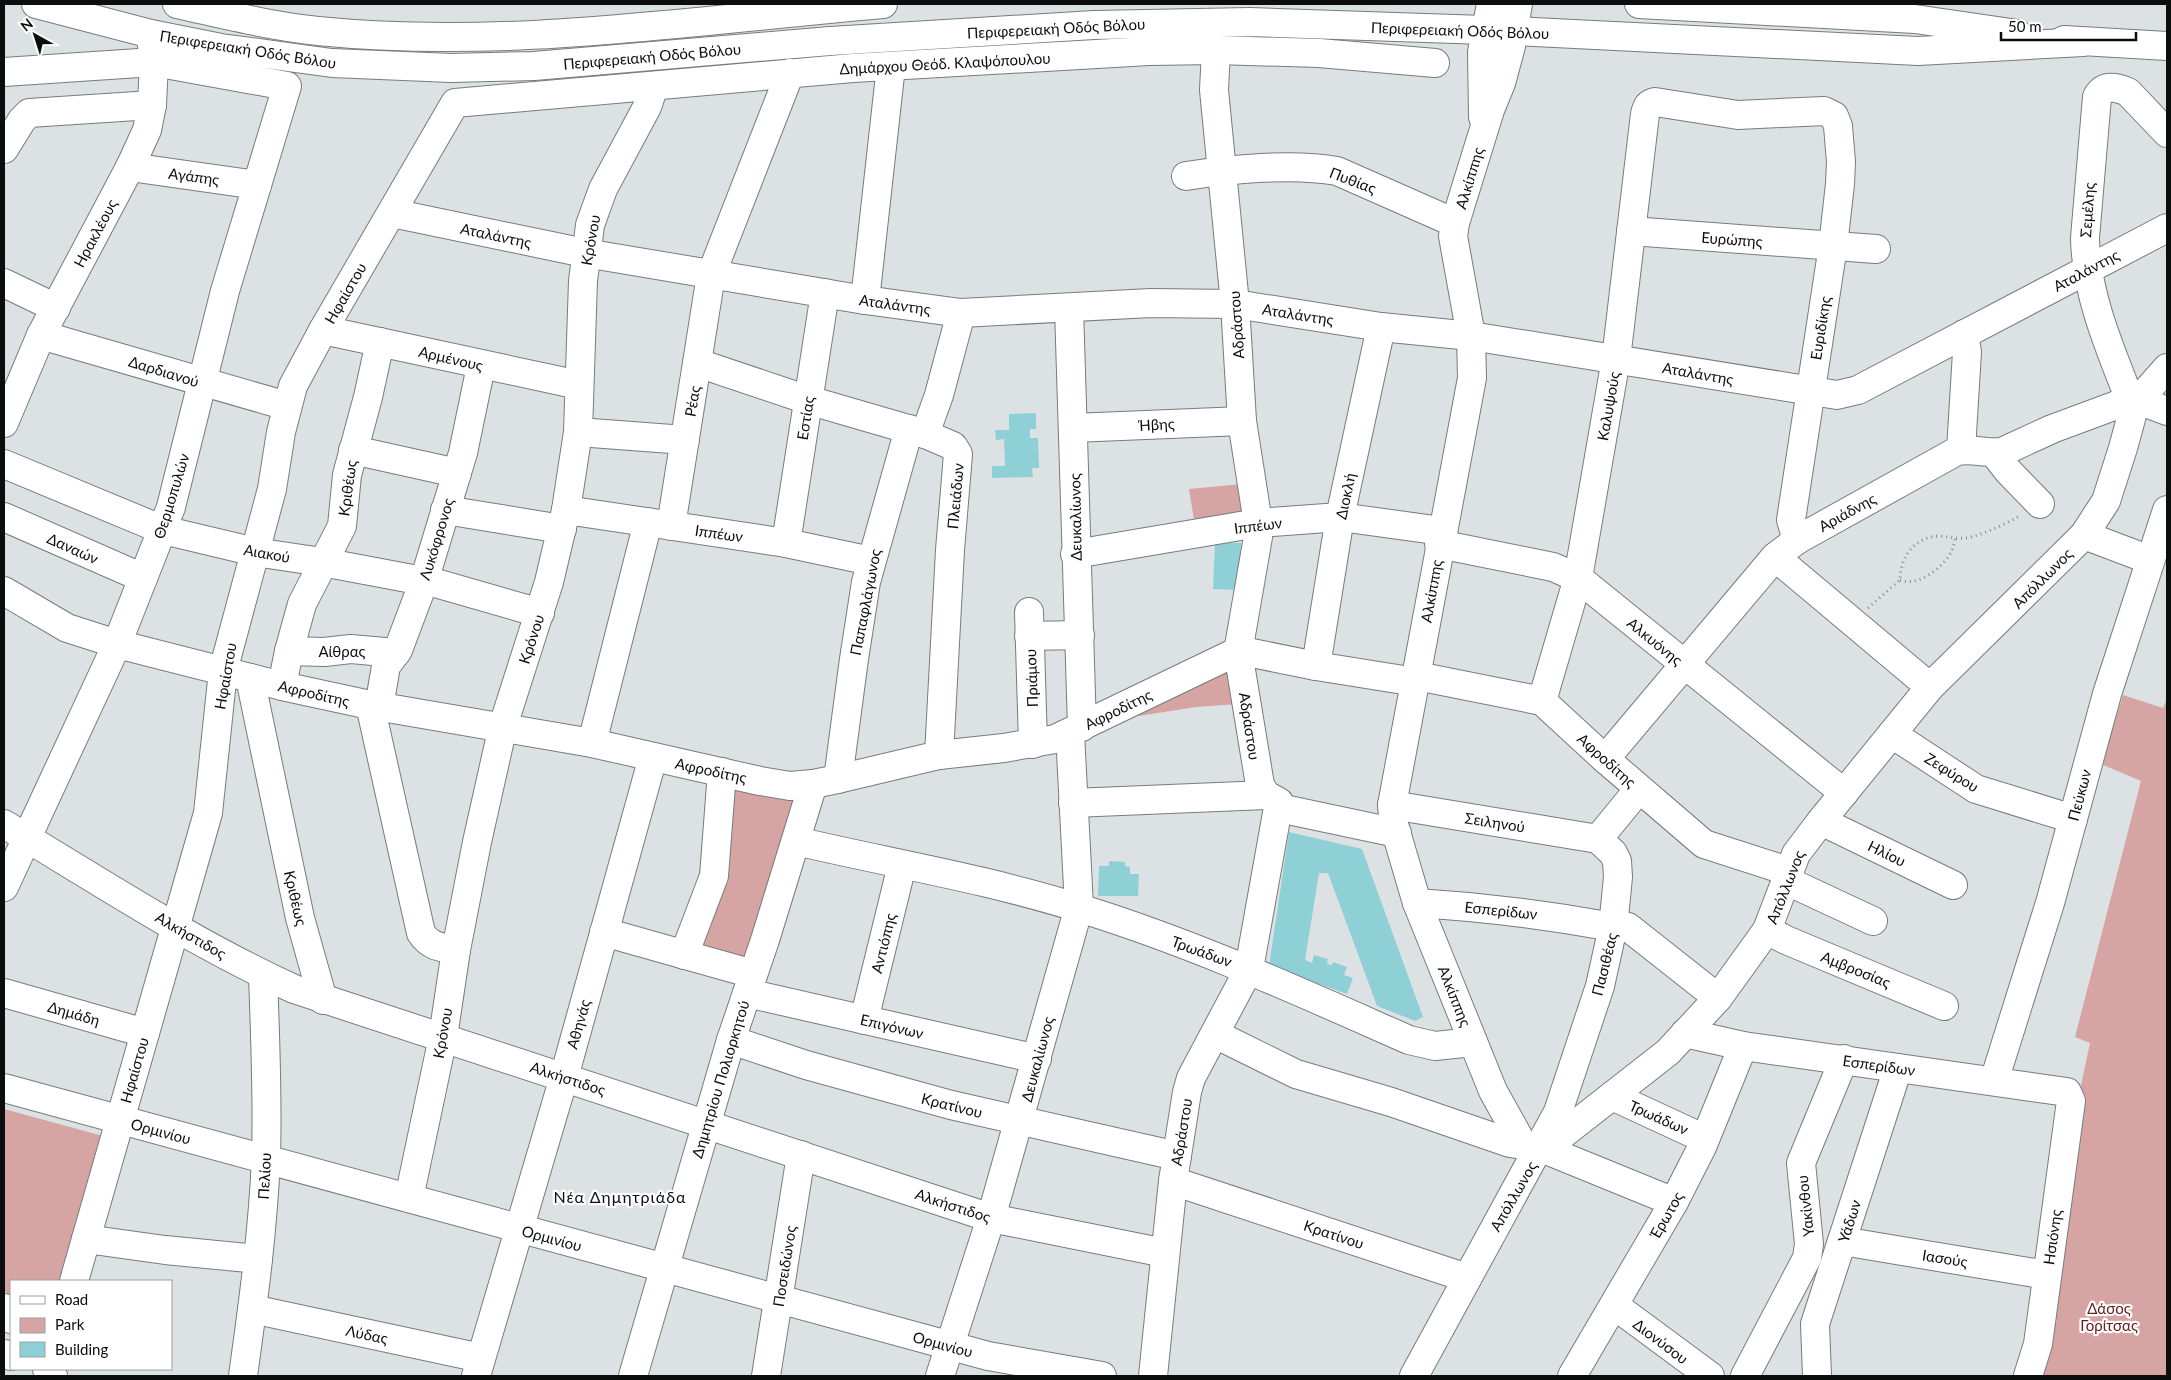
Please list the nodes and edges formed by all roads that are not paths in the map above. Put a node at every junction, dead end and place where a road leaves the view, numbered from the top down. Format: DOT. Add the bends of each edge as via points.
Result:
graph roads {
  1 [pos="36,4"];
  2 [pos="883,4"];
  3 [pos="1491,4"];
  4 [pos="1518,4"];
  5 [pos="1639,4"];
  6 [pos="192,5"];
  7 [pos="1484,30"];
  8 [pos="1514,31"];
  9 [pos="151,34"];
  10 [pos="2082,42"];
  11 [pos="2167,46"];
  12 [pos="1216,50"];
  13 [pos="154,62"];
  14 [pos="1435,64"];
  15 [pos="891,66"];
  16 [pos="4,72"];
  17 [pos="790,73"];
  18 [pos="654,86"];
  19 [pos="455,103"];
  20 [pos="152,105"];
  21 [pos="1647,106"];
  22 [pos="2161,116"];
  23 [pos="1483,131"];
  24 [pos="4,149"];
  25 [pos="130,167"];
  26 [pos="1222,170"];
  27 [pos="1186,176"];
  28 [pos="257,184"];
  29 [pos="392,213"];
  30 [pos="1455,223"];
  31 [pos="2167,228"];
  32 [pos="1631,231"];
  33 [pos="1833,246"];
  34 [pos="1876,249"];
  35 [pos="585,253"];
  36 [pos="2088,269"];
  37 [pos="711,275"];
  38 [pos="4,283"];
  39 [pos="825,293"];
  40 [pos="865,300"];
  41 [pos="1235,304"];
  42 [pos="56,308"];
  43 [pos="1069,308"];
  44 [pos="961,313"];
  45 [pos="1381,327"];
  46 [pos="323,330"];
  47 [pos="1964,334"];
  48 [pos="41,336"];
  49 [pos="1471,336"];
  50 [pos="380,342"];
  51 [pos="1616,359"];
  52 [pos="698,363"];
  53 [pos="481,366"];
  54 [pos="2167,368"];
  55 [pos="202,383"];
  56 [pos="579,385"];
  57 [pos="1810,392"];
  58 [pos="808,400"];
  59 [pos="2134,400"];
  60 [pos="287,406"];
  61 [pos="2167,411"];
  62 [pos="1242,421"];
  63 [pos="4,423"];
  64 [pos="1073,428"];
  65 [pos="578,432"];
  66 [pos="917,432"];
  67 [pos="685,440"];
  68 [pos="353,450"];
  69 [pos="1961,450"];
  70 [pos="1994,453"];
  71 [pos="4,464"];
  72 [pos="457,473"];
  73 [pos="2040,504"];
  74 [pos="445,510"];
  75 [pos="2167,510"];
  76 [pos="4,517"];
  77 [pos="1340,517"];
  78 [pos="564,520"];
  79 [pos="1258,523"];
  80 [pos="660,524"];
  81 [pos="163,530"];
  82 [pos="2084,535"];
  83 [pos="1441,537"];
  84 [pos="1797,540"];
  85 [pos="786,543"];
  86 [pos="255,552"];
  87 [pos="1075,554"];
  88 [pos="1775,557"];
  89 [pos="2150,560"];
  90 [pos="322,562"];
  91 [pos="871,562"];
  92 [pos="143,578"];
  93 [pos="1578,578"];
  94 [pos="424,581"];
  95 [pos="4,591"];
  96 [pos="540,613"];
  97 [pos="1080,635"];
  98 [pos="117,644"];
  99 [pos="289,651"];
  100 [pos="1238,652"];
  101 [pos="396,653"];
  102 [pos="1685,665"];
  103 [pos="1316,666"];
  104 [pos="223,671"];
  105 [pos="250,678"];
  106 [pos="1416,679"];
  107 [pos="282,686"];
  108 [pos="1930,687"];
  109 [pos="1542,701"];
  110 [pos="375,706"];
  111 [pos="504,726"];
  112 [pos="1076,730"];
  113 [pos="1892,734"];
  114 [pos="592,743"];
  115 [pos="1033,744"];
  116 [pos="939,755"];
  117 [pos="653,757"];
  118 [pos="1605,759"];
  119 [pos="722,772"];
  120 [pos="825,782"];
  121 [pos="1639,789"];
  122 [pos="1844,793"];
  123 [pos="1272,801"];
  124 [pos="1073,803"];
  125 [pos="1392,804"];
  126 [pos="2073,819"];
  127 [pos="1821,821"];
  128 [pos="15,831"];
  129 [pos="1397,833"];
  130 [pos="1598,839"];
  131 [pos="796,841"];
  132 [pos="902,865"];
  133 [pos="1786,876"];
  134 [pos="1953,885"];
  135 [pos="4,887"];
  136 [pos="1417,903"];
  137 [pos="1079,908"];
  138 [pos="1873,921"];
  139 [pos="1613,925"];
  140 [pos="174,926"];
  141 [pos="1768,930"];
  142 [pos="604,932"];
  143 [pos="456,950"];
  144 [pos="684,955"];
  145 [pos="1249,968"];
  146 [pos="263,975"];
  147 [pos="750,984"];
  148 [pos="4,993"];
  149 [pos="1718,998"];
  150 [pos="324,1000"];
  151 [pos="1944,1006"];
  152 [pos="864,1020"];
  153 [pos="144,1033"];
  154 [pos="1686,1033"];
  155 [pos="1215,1034"];
  156 [pos="443,1037"];
  157 [pos="731,1040"];
  158 [pos="1473,1042"];
  159 [pos="1744,1046"];
  160 [pos="1037,1059"];
  161 [pos="1844,1059"];
  162 [pos="1898,1068"];
  163 [pos="564,1077"];
  164 [pos="1994,1081"];
  165 [pos="4,1088"];
  166 [pos="1612,1096"];
  167 [pos="2071,1096"];
  168 [pos="120,1120"];
  169 [pos="1020,1121"];
  170 [pos="706,1124"];
  171 [pos="1705,1138"];
  172 [pos="1535,1148"];
  173 [pos="801,1155"];
  174 [pos="266,1158"];
  175 [pos="1175,1168"];
  176 [pos="409,1198"];
  177 [pos="1674,1202"];
  178 [pos="991,1218"];
  179 [pos="520,1229"];
  180 [pos="86,1239"];
  181 [pos="1842,1241"];
  182 [pos="1165,1253"];
  183 [pos="258,1259"];
  184 [pos="664,1268"];
  185 [pos="2047,1275"];
  186 [pos="1467,1278"];
  187 [pos="74,1280"];
  188 [pos="778,1299"];
  189 [pos="1614,1305"];
  190 [pos="252,1309"];
  191 [pos="950,1346"];
  192 [pos="478,1367"];
  193 [pos="1700,1374"];
  194 [pos="243,1376"];
  195 [pos="633,1376"];
  196 [pos="766,1376"];
  197 [pos="940,1376"];
  198 [pos="1102,1376"];
  199 [pos="1152,1376"];
  200 [pos="1414,1376"];
  201 [pos="1572,1376"];
  202 [pos="1745,1376"];
  203 [pos="1817,1376"];
  204 [pos="2028,1376"];
  1 -- 9 [label="street, Περιφερειακή Οδός Βόλου"];
  2 -- 6 [label="street, Περιφερειακή Οδός Βόλου" via="618,30 486,37 318,31 266,23"];
  3 -- 7 [label="street"];
  4 -- 8 [label="street"];
  5 -- 10 [label="street, Περιφερειακή Οδός Βόλου" via="1915,19"];
  7 -- 8 [label="street, Περιφερειακή Οδός Βόλου"];
  7 -- 9 [label="street, Περιφερειακή Οδός Βόλου" via="1250,22 1094,25 830,41 534,66 450,68 318,62"];
  7 -- 23 [label="street"];
  8 -- 10 [label="street, Περιφερειακή Οδός Βόλου" via="1918,51"];
  8 -- 23 [label="street" via="1501,82"];
  9 -- 13 [label="street, Ηρακλέους"];
  10 -- 11 [label="street, Περιφερειακή Οδός Βόλου"];
  12 -- 14 [label="street, Δημάρχου Θεόδ. Κλαψόπουλου" via="1319,53"];
  12 -- 15 [label="street, Δημάρχου Θεόδ. Κλαψόπουλου" via="962,60"];
  12 -- 26 [label="street, Αδράστου" via="1214,90"];
  13 -- 16 [label="street"];
  13 -- 20 [label="street, Ηρακλέους"];
  13 -- 28 [label="street, Θερμοπυλών" via="286,86"];
  15 -- 17 [label="street, Δημάρχου Θεόδ. Κλαψόπουλου"];
  15 -- 40 [label="street"];
  17 -- 18 [label="street, Δημάρχου Θεόδ. Κλαψόπουλου"];
  17 -- 37 [label="street, Ρέας"];
  18 -- 19 [label="street, Δημάρχου Θεόδ. Κλαψόπουλου"];
  18 -- 35 [label="street, Κρόνου" via="647,107 595,208"];
  19 -- 29 [label="street, Ηφαίστου"];
  20 -- 24 [label="street" via="29,113 16,127"];
  20 -- 25 [label="street, Ηρακλέους" via="147,130"];
  21 -- 32 [label="street, Καλυψούς"];
  21 -- 33 [label="street, Ευριδίκης" via="1655,102 1738,115 1824,111 1834,116 1838,126 1840,162"];
  22 -- 36 [label="street, Σεμέλης" via="2120,88 2104,89 2095,102 2085,238"];
  23 -- 30 [label="street, Αλκίππης"];
  25 -- 28 [label="street, Αγάπης"];
  25 -- 42 [label="street, Ηρακλέους"];
  26 -- 27 [label="street, Πυθίας"];
  26 -- 30 [label="street, Πυθίας" via="1318,167 1337,171"];
  26 -- 41 [label="street, Αδράστου"];
  28 -- 55 [label="street, Θερμοπυλών"];
  29 -- 35 [label="street, Αταλάντης"];
  29 -- 46 [label="street, Ηφαίστου"];
  30 -- 49 [label="street, Αλκίππης" via="1453,236"];
  31 -- 36 [label="street, Αταλάντης"];
  32 -- 33 [label="street, Ευρώπης"];
  32 -- 51 [label="street, Καλυψούς"];
  33 -- 34 [label="street, Ευρώπης"];
  33 -- 57 [label="street, Ευριδίκης"];
  35 -- 37 [label="street, Αταλάντης"];
  35 -- 56 [label="street, Κρόνου"];
  36 -- 47 [label="street, Αταλάντης"];
  36 -- 59 [label="street, Σεμέλης" via="2104,329"];
  37 -- 39 [label="street, Αταλάντης"];
  37 -- 52 [label="street, Ρέας"];
  38 -- 42 [label="street"];
  39 -- 40 [label="street, Αταλάντης"];
  39 -- 58 [label="street, Εστίας"];
  40 -- 44 [label="street, Αταλάντης"];
  41 -- 43 [label="street, Αταλάντης" via="1151,303"];
  41 -- 45 [label="street, Αταλάντης"];
  41 -- 62 [label="street, Αδράστου"];
  42 -- 48 [label="street, Ηρακλέους"];
  43 -- 44 [label="street, Αταλάντης"];
  43 -- 64 [label="street, Δευκαλίωνος"];
  44 -- 66 [label="street, Παπαφλάγωνος" via="939,395"];
  45 -- 49 [label="street, Αταλάντης"];
  45 -- 77 [label="street, Διοκλή"];
  46 -- 50 [label="street, Αρμένους"];
  46 -- 60 [label="street, Ηφαίστου" via="295,381"];
  47 -- 57 [label="street, Αταλάντης" via="1849,393"];
  47 -- 69 [label="street" via="1967,352"];
  48 -- 55 [label="street, Δαρδιανού"];
  48 -- 63 [label="street, Ηρακλέους"];
  49 -- 51 [label="street, Αταλάντης"];
  49 -- 83 [label="street, Αλκίππης" via="1472,378"];
  50 -- 53 [label="street, Αρμένους"];
  50 -- 68 [label="street, Κριθέως"];
  51 -- 57 [label="street, Αταλάντης"];
  51 -- 93 [label="street, Καλυψούς"];
  52 -- 58 [label="street, Πλειάδων"];
  52 -- 67 [label="street, Ρέας"];
  53 -- 56 [label="street, Αρμένους"];
  53 -- 72 [label="street, Λυκόφρoνος"];
  54 -- 59 [label="street, Απόλλωνος"];
  55 -- 60 [label="street, Δαρδιανού"];
  55 -- 81 [label="street, Θερμοπυλών" via="174,499"];
  56 -- 65 [label="street, Κρόνου"];
  57 -- 84 [label="street, Ευριδίκης" via="1791,520"];
  58 -- 66 [label="street, Πλειάδων"];
  58 -- 85 [label="street, Εστίας"];
  59 -- 61 [label="street"];
  59 -- 70 [label="street, Αριάδνης"];
  59 -- 82 [label="street, Απόλλωνος" via="2106,501"];
  60 -- 86 [label="street, Ηφαίστου" via="272,489"];
  62 -- 64 [label="street, Ήβης"];
  62 -- 79 [label="street, Αδράστου"];
  64 -- 87 [label="street, Δευκαλίωνος"];
  65 -- 67 [label="street"];
  65 -- 78 [label="street, Κρόνου"];
  66 -- 91 [label="street, Παπαφλάγωνος"];
  66 -- 116 [label="street, Πλειάδων" via="953,446 958,454"];
  67 -- 80 [label="street, Ρέας"];
  68 -- 72 [label="street"];
  68 -- 90 [label="street, Κριθέως" via="342,526"];
  69 -- 70 [label="street, Αριάδνης"];
  69 -- 84 [label="street, Αριάδνης"];
  70 -- 73 [label="street"];
  71 -- 81 [label="street, Αιακού"];
  72 -- 74 [label="street, Λυκόφρoνος"];
  74 -- 78 [label="street, Ιππέων"];
  74 -- 94 [label="street, Λυκόφρoνος"];
  75 -- 89 [label="street, Πεύκων"];
  76 -- 92 [label="street, Δαναών"];
  77 -- 79 [label="street, Ιππέων"];
  77 -- 83 [label="street, Ιππέων"];
  77 -- 103 [label="street, Διοκλή"];
  78 -- 80 [label="street, Ιππέων"];
  78 -- 96 [label="street, Κρόνου"];
  79 -- 87 [label="street, Ιππέων"];
  79 -- 100 [label="street, Αδράστου"];
  80 -- 85 [label="street, Ιππέων"];
  80 -- 114 [label="street, Ρέας"];
  81 -- 86 [label="street, Αιακού"];
  81 -- 92 [label="street, Θερμοπυλών"];
  82 -- 89 [label="street"];
  82 -- 108 [label="street, Απόλλωνος"];
  83 -- 93 [label="street, Αλκυόνης" via="1553,567"];
  83 -- 106 [label="street, Αλκίππης"];
  84 -- 88 [label="street, Αριάδνης"];
  85 -- 91 [label="street, Ιππέων"];
  86 -- 90 [label="street, Αιακού"];
  86 -- 104 [label="street, Ηφαίστου"];
  87 -- 97 [label="street, Δευκαλίωνος"];
  88 -- 102 [label="street, Αριάδνης"];
  88 -- 108 [label="street"];
  89 -- 126 [label="street, Πεύκων" via="2107,694"];
  90 -- 94 [label="street, Αιακού"];
  90 -- 99 [label="street, Κριθέως" via="302,604"];
  91 -- 120 [label="street, Παπαφλάγωνος" via="854,659"];
  92 -- 98 [label="street, Θερμοπυλών"];
  93 -- 102 [label="street, Αλκυόνης"];
  93 -- 109 [label="street, Καλυψούς"];
  94 -- 96 [label="street, Αιακού"];
  94 -- 101 [label="street, Λυκόφρoνος"];
  95 -- 98 [label="street, Αφροδίτης" via="68,628"];
  96 -- 111 [label="street, Κρόνου"];
  97 -- 112 [label="street, Δευκαλίωνος"];
  97 -- 115 [label="street, Πριάμου" via="1029,624"];
  98 -- 104 [label="street, Αφροδίτης"];
  98 -- 128 [label="street, Θερμοπυλών"];
  99 -- 101 [label="street, Αίθρας" via="351,649"];
  99 -- 107 [label="street, Κριθέως"];
  100 -- 103 [label="street"];
  100 -- 112 [label="street, Αφροδίτης"];
  100 -- 123 [label="street, Αδράστου" via="1260,785"];
  101 -- 110 [label="street, Λυκόφρoνος" via="388,660"];
  102 -- 118 [label="street, Αριάδνης"];
  102 -- 122 [label="street, Αλκυόνης"];
  103 -- 106 [label="street"];
  104 -- 105 [label="street, Αφροδίτης"];
  104 -- 140 [label="street, Ηφαίστου" via="208,813"];
  105 -- 107 [label="street, Αφροδίτης"];
  105 -- 150 [label="street, Κριθέως" via="300,918"];
  106 -- 109 [label="street"];
  106 -- 125 [label="street, Αλκίππης"];
  107 -- 110 [label="street, Αφροδίτης"];
  108 -- 113 [label="street, Απόλλωνος"];
  109 -- 118 [label="street, Αφροδίτης"];
  110 -- 111 [label="street, Αφροδίτης"];
  110 -- 143 [label="street, Λυκόφρoνος" via="421,934 432,946"];
  111 -- 114 [label="street, Αφροδίτης"];
  111 -- 143 [label="street, Κρόνου" via="476,842"];
  112 -- 115 [label="street, Αφροδίτης"];
  112 -- 124 [label="street, Δευκαλίωνος"];
  113 -- 122 [label="street, Απόλλωνος"];
  113 -- 126 [label="street, Ζεφύρου" via="1976,789"];
  114 -- 117 [label="street, Αφροδίτης"];
  115 -- 116 [label="street, Αφροδίτης"];
  116 -- 120 [label="street, Αφροδίτης"];
  117 -- 119 [label="street, Αφροδίτης"];
  117 -- 142 [label="street, Αθηνάς"];
  118 -- 121 [label="street, Αφροδίτης"];
  119 -- 120 [label="street, Αφροδίτης" via="790,786"];
  119 -- 144 [label="street" via="714,876"];
  120 -- 131 [label="street, Δημητρίου Πολιορκητού"];
  121 -- 130 [label="street"];
  121 -- 133 [label="street, Αφροδίτης" via="1704,844"];
  122 -- 127 [label="street, Απόλλωνος"];
  123 -- 124 [label="street"];
  123 -- 129 [label="street"];
  123 -- 145 [label="street, Αδράστου"];
  124 -- 137 [label="street, Δευκαλίωνος"];
  125 -- 129 [label="street, Αλκίππης"];
  125 -- 130 [label="street, Σειληνού"];
  126 -- 164 [label="street, Πεύκων"];
  127 -- 133 [label="street, Απόλλωνος" via="1796,854"];
  127 -- 134 [label="street, Ηλίου"];
  128 -- 135 [label="street, Θερμοπυλών"];
  128 -- 140 [label="street, Αλκήστιδος"];
  129 -- 136 [label="street, Αλκίππης"];
  130 -- 139 [label="street, Πασιθέας" via="1617,861"];
  131 -- 132 [label="street, Τρωάδων"];
  131 -- 147 [label="street, Δημητρίου Πολιορκητού"];
  132 -- 137 [label="street, Τρωάδων" via="972,879"];
  132 -- 152 [label="street, Αντιόπης"];
  133 -- 138 [label="street, Αφροδίτης"];
  133 -- 141 [label="street, Απόλλωνος"];
  136 -- 139 [label="street, Εσπερίδων" via="1469,906"];
  136 -- 158 [label="street, Αλκίππης"];
  137 -- 145 [label="street, Τρωάδων"];
  137 -- 160 [label="street, Δευκαλίωνος"];
  139 -- 149 [label="street, Εσπερίδων" via="1628,927"];
  139 -- 172 [label="street, Πασιθέας" via="1600,986 1561,1103 1555,1120"];
  140 -- 146 [label="street, Αλκήστιδος"];
  140 -- 153 [label="street, Ηφαίστου"];
  141 -- 149 [label="street, Απόλλωνος"];
  141 -- 151 [label="street, Αμβροσίας"];
  142 -- 144 [label="street, Επιγόνων"];
  142 -- 163 [label="street, Αθηνάς"];
  143 -- 156 [label="street, Κρόνου"];
  144 -- 147 [label="street, Επιγόνων"];
  145 -- 155 [label="street, Αδράστου"];
  145 -- 158 [label="street, Τρωάδων" via="1408,1040 1435,1046"];
  146 -- 150 [label="street, Αλκήστιδος"];
  146 -- 174 [label="street, Πελίου"];
  147 -- 152 [label="street, Επιγόνων"];
  147 -- 157 [label="street, Δημητρίου Πολιορκητού"];
  148 -- 153 [label="street, Δημάδη"];
  149 -- 154 [label="street, Απόλλωνος"];
  150 -- 156 [label="street, Αλκήστιδος"];
  152 -- 160 [label="street, Επιγόνων"];
  153 -- 168 [label="street, Ηφαίστου"];
  154 -- 159 [label="street, Εσπερίδων"];
  154 -- 166 [label="street, Απόλλωνος" via="1668,1052"];
  155 -- 172 [label="street" via="1296,1074 1391,1102 1510,1144"];
  155 -- 175 [label="street, Αδράστου" via="1191,1078"];
  156 -- 163 [label="street, Αλκήστιδος"];
  156 -- 176 [label="street, Κρόνου"];
  157 -- 169 [label="street, Κρατίνου" via="882,1087"];
  157 -- 170 [label="street, Δημητρίου Πολιορκητού"];
  158 -- 172 [label="street" via="1497,1098"];
  159 -- 161 [label="street, Εσπερίδων"];
  159 -- 171 [label="street, Έρωτος"];
  160 -- 169 [label="street, Δευκαλίωνος"];
  161 -- 162 [label="street, Εσπερίδων"];
  161 -- 202 [label="street, Υακίνθου" via="1801,1163 1810,1244 1807,1258"];
  162 -- 164 [label="street, Εσπερίδων"];
  162 -- 181 [label="street, Υάδων"];
  163 -- 170 [label="street, Αλκήστιδος"];
  163 -- 179 [label="street, Αθηνάς"];
  164 -- 167 [label="street, Εσπερίδων" via="2061,1090"];
  165 -- 168 [label="street, Ορμινίου"];
  166 -- 171 [label="street, Τρωάδων"];
  166 -- 172 [label="street, Απόλλωνος"];
  167 -- 185 [label="street, Ησιόνης"];
  168 -- 174 [label="street, Ορμινίου"];
  168 -- 180 [label="street, Ηφαίστου"];
  169 -- 175 [label="street, Κρατίνου"];
  169 -- 178 [label="street, Δευκαλίωνος"];
  170 -- 173 [label="street, Αλκήστιδος"];
  170 -- 184 [label="street, Δημητρίου Πολιορκητού"];
  171 -- 177 [label="street, Έρωτος"];
  172 -- 177 [label="street"];
  172 -- 186 [label="street, Απόλλωνος"];
  173 -- 178 [label="street, Αλκήστιδος"];
  173 -- 188 [label="street, Ποσειδώνος"];
  174 -- 176 [label="street, Ορμινίου"];
  174 -- 183 [label="street, Πελίου"];
  175 -- 182 [label="street, Αδράστου"];
  175 -- 186 [label="street, Κρατίνου"];
  176 -- 179 [label="street, Ορμινίου"];
  177 -- 189 [label="street, Έρωτος"];
  178 -- 182 [label="street, Αλκήστιδος"];
  178 -- 191 [label="street, Δευκαλίωνος"];
  179 -- 184 [label="street, Ορμινίου"];
  179 -- 192 [label="street, Αθηνάς"];
  180 -- 183 [label="street"];
  180 -- 187 [label="street, Ηφαίστου"];
  181 -- 185 [label="street, Ιασούς"];
  181 -- 203 [label="street, Υάδων" via="1815,1324"];
  182 -- 199 [label="street, Αδράστου"];
  183 -- 190 [label="street, Πελίου"];
  184 -- 188 [label="street, Ορμινίου"];
  184 -- 195 [label="street, Δημητρίου Πολιορκητού"];
  185 -- 204 [label="street, Ησιόνης" via="2038,1344"];
  186 -- 200 [label="street, Απόλλωνος"];
  188 -- 191 [label="street, Ορμινίου"];
  188 -- 196 [label="street, Ποσειδώνος"];
  189 -- 193 [label="street, Διονύσου"];
  189 -- 201 [label="street, Έρωτος"];
  190 -- 192 [label="street, Λύδας"];
  190 -- 194 [label="street, Πελίου"];
  191 -- 197 [label="street, Δευκαλίωνος"];
  191 -- 198 [label="street, Ορμινίου" via="994,1358"];
}
